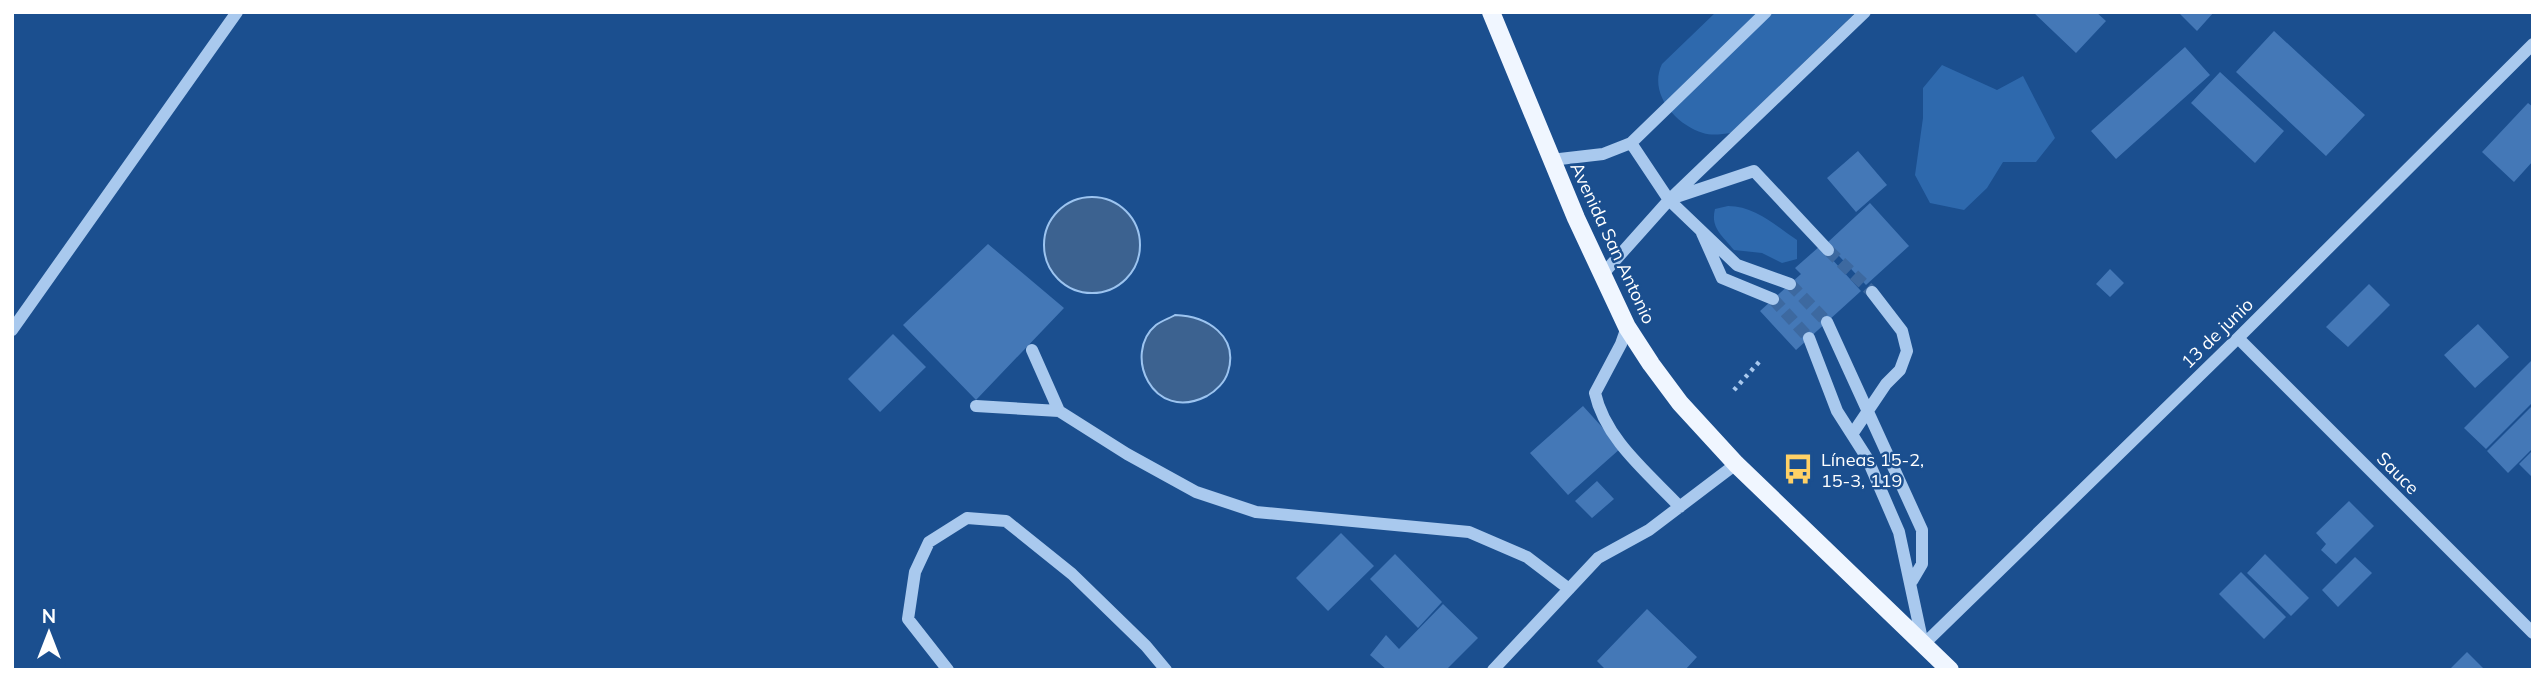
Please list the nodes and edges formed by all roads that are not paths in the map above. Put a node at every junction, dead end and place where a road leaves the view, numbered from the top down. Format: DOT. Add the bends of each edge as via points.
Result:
graph roads {
  1 [pos="237,12"];
  2 [pos="1491,12"];
  3 [pos="1766,12"];
  4 [pos="1865,12"];
  5 [pos="2533,44"];
  6 [pos="1631,143"];
  7 [pos="1551,160"];
  8 [pos="1669,200"];
  9 [pos="1699,227"];
  10 [pos="1828,250"];
  11 [pos="1602,275"];
  12 [pos="1790,284"];
  13 [pos="1872,292"];
  14 [pos="1773,299"];
  15 [pos="1827,323"];
  16 [pos="1627,327"];
  17 [pos="12,330"];
  18 [pos="1809,338"];
  19 [pos="2238,338"];
  20 [pos="1032,350"];
  21 [pos="976,407"];
  22 [pos="1059,411"];
  23 [pos="1866,411"];
  24 [pos="1853,433"];
  25 [pos="1736,464"];
  26 [pos="1680,506"];
  27 [pos="1912,581"];
  28 [pos="1569,589"];
  29 [pos="2533,633"];
  30 [pos="1924,644"];
  31 [pos="948,670"];
  32 [pos="1166,670"];
  33 [pos="1493,670"];
  34 [pos="1950,670"];
  1 -- 17 [label="street"];
  2 -- 7 [label="main road, Avenida San Antonio"];
  3 -- 6 [label="street"];
  4 -- 8 [label="street"];
  5 -- 19 [label="street, 13 de junio"];
  6 -- 7 [label="street" via="1603,154"];
  6 -- 8 [label="street"];
  7 -- 11 [label="main road, Avenida San Antonio"];
  8 -- 9 [label="street"];
  8 -- 10 [label="street" via="1754,171"];
  8 -- 11 [label="street"];
  9 -- 12 [label="street" via="1737,265"];
  9 -- 14 [label="street" via="1722,278"];
  11 -- 16 [label="main road, Avenida San Antonio"];
  13 -- 23 [label="street" via="1902,331 1907,351 1900,370"];
  15 -- 23 [label="street"];
  16 -- 25 [label="main road, Avenida San Antonio" via="1680,403"];
  16 -- 26 [label="street" via="1595,393 1600,415"];
  18 -- 24 [label="street" via="1837,411"];
  19 -- 29 [label="street, Sauce"];
  19 -- 30 [label="street, 13 de junio"];
  20 -- 22 [label="street"];
  21 -- 22 [label="street"];
  22 -- 28 [label="street" via="1196,492 1256,512 1469,532 1527,556"];
  23 -- 24 [label="street"];
  23 -- 27 [label="street" via="1922,530 1922,564"];
  24 -- 27 [label="street" via="1899,531"];
  25 -- 26 [label="street"];
  25 -- 30 [label="main road, Avenida San Antonio"];
  26 -- 28 [label="street" via="1649,530 1598,558"];
  27 -- 30 [label="street"];
  28 -- 33 [label="street"];
  30 -- 34 [label="main road, Avenida San Antonio"];
  31 -- 32 [label="street" via="908,618 915,572 929,542 967,518 1006,521 1072,574"];
}
